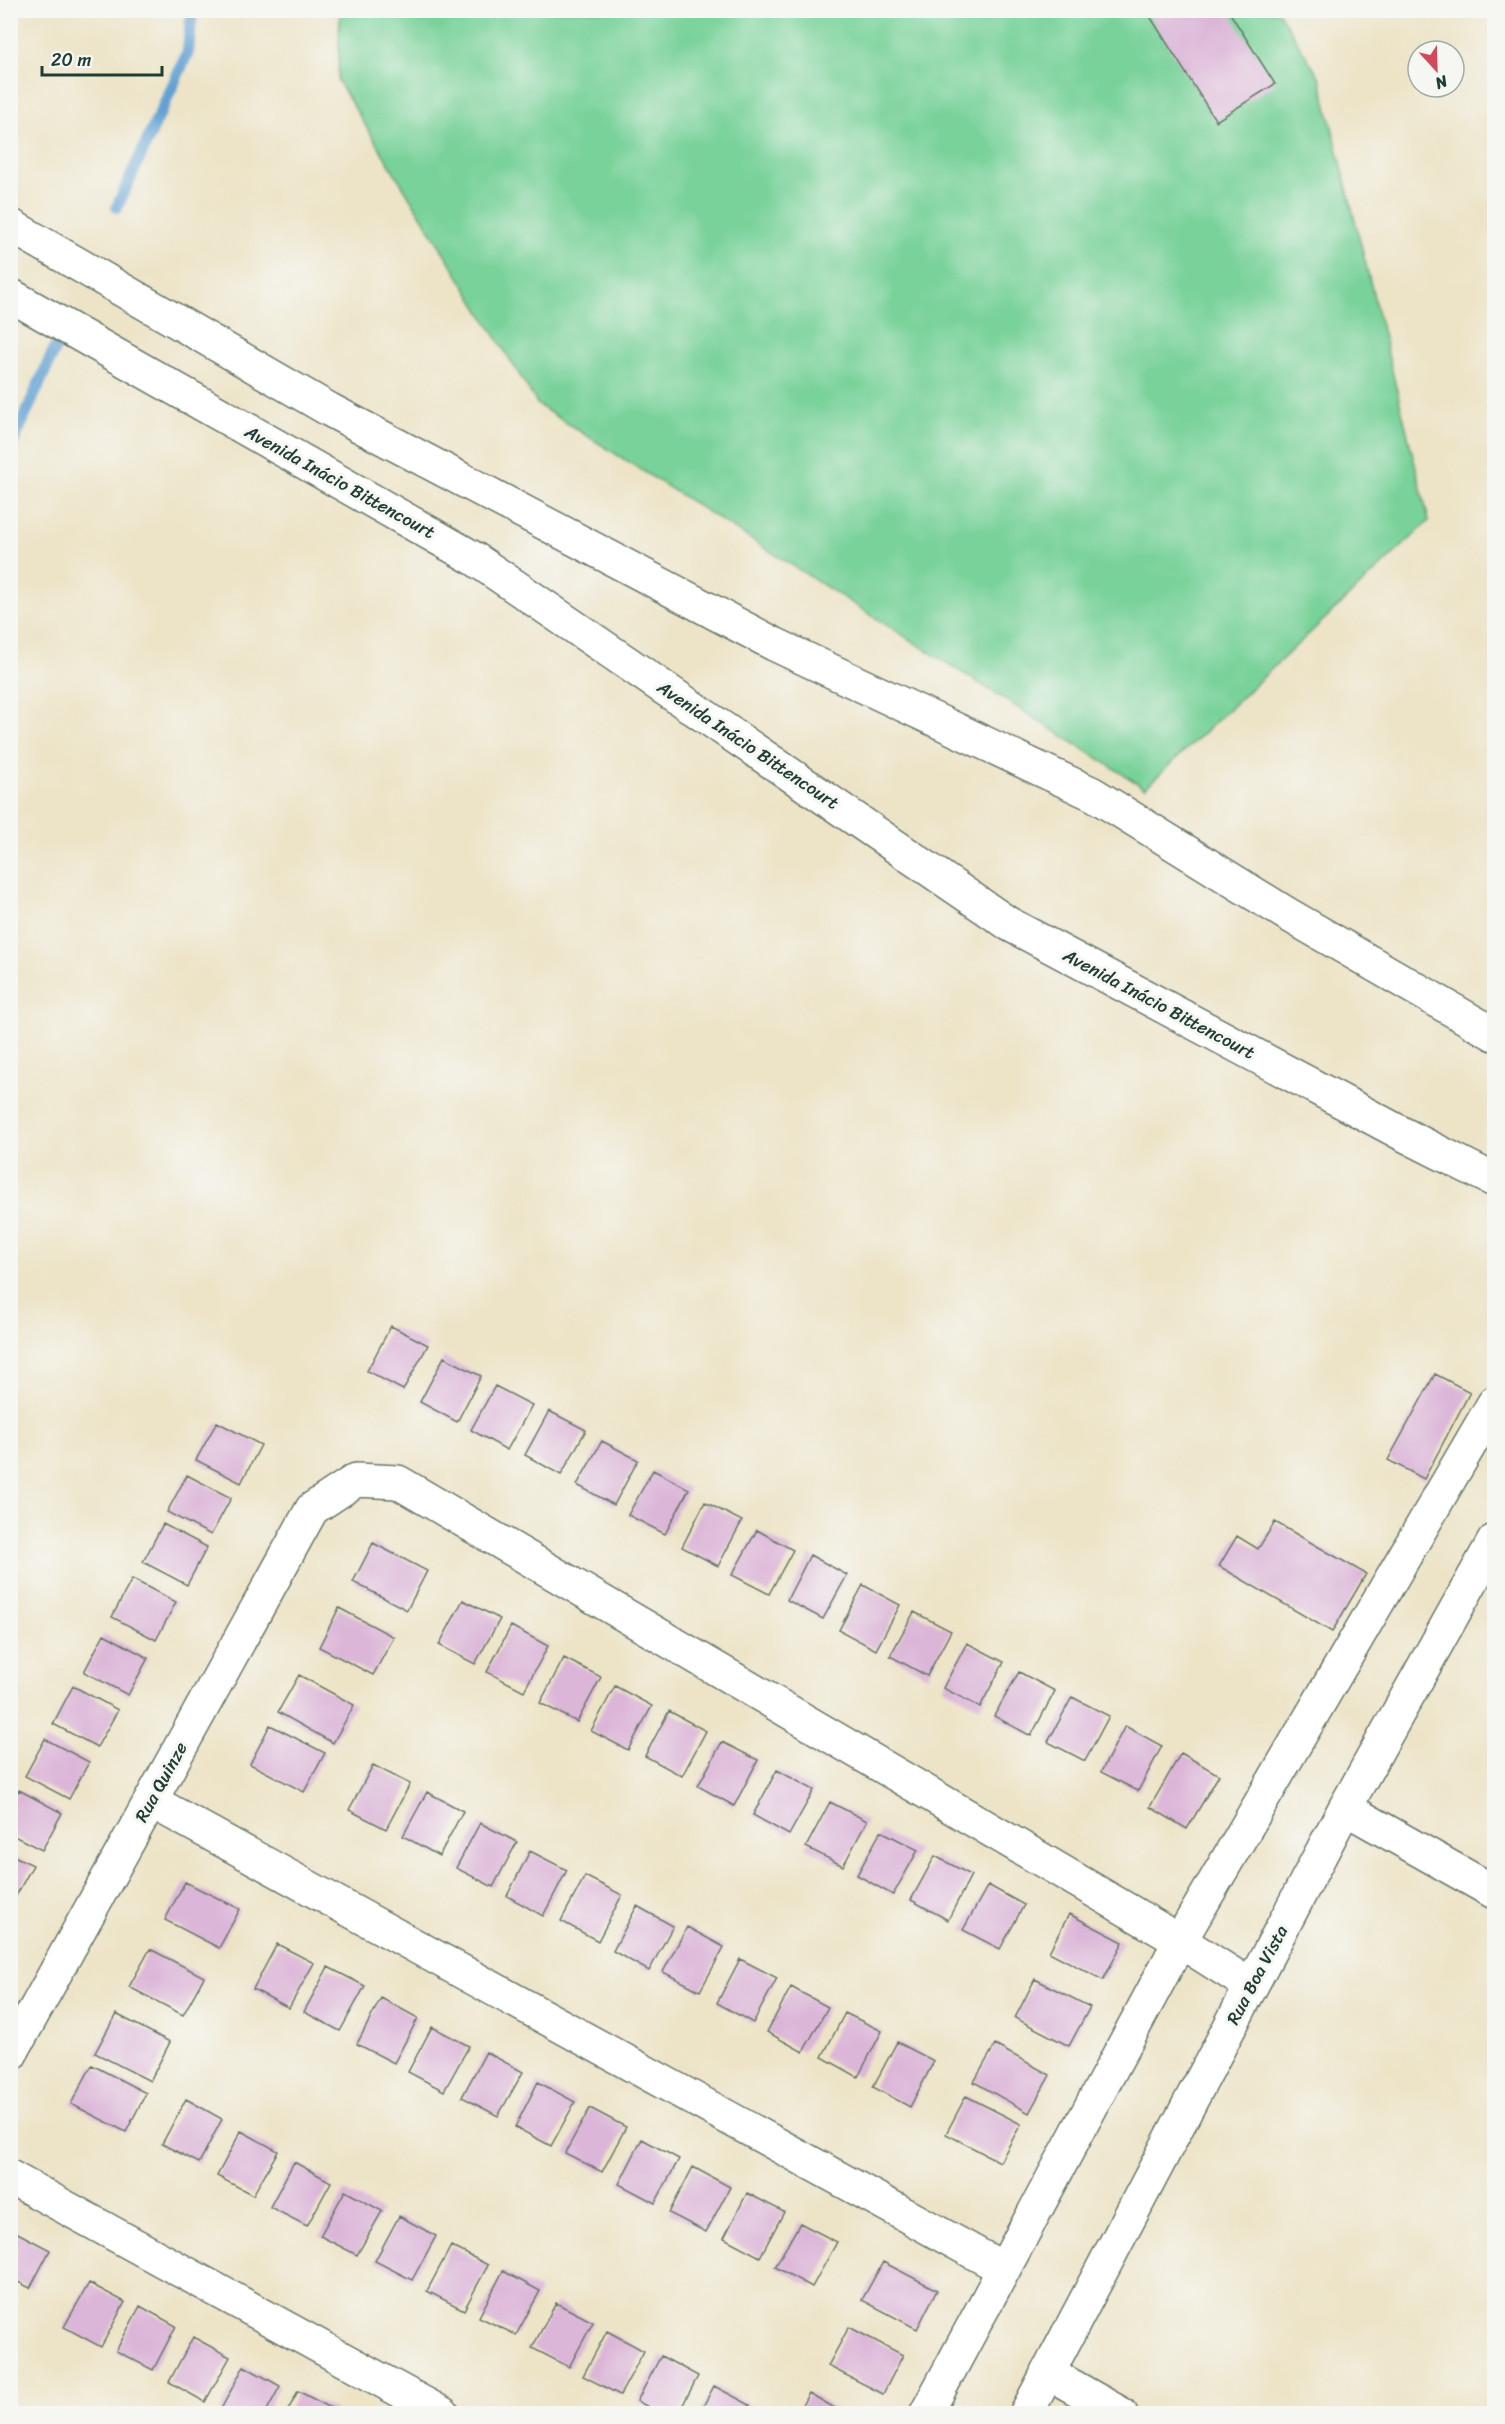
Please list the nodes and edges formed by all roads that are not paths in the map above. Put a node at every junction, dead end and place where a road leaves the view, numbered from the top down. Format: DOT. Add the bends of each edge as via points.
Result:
graph roads {
  1 [pos="10,225"];
  2 [pos="10,295"];
  3 [pos="1494,1034"];
  4 [pos="1494,1180"];
  5 [pos="1494,1403"];
  6 [pos="1494,1540"];
  7 [pos="151,1801"];
  8 [pos="1345,1808"];
  9 [pos="1494,1892"];
  10 [pos="1180,1941"];
  11 [pos="1251,1986"];
  12 [pos="10,2055"];
  13 [pos="10,2177"];
  14 [pos="1004,2269"];
  15 [pos="1047,2372"];
  16 [pos="443,2414"];
  17 [pos="926,2414"];
  18 [pos="1026,2414"];
  19 [pos="1121,2414"];
  1 -- 3 [label="street" via="330,410 774,644 1093,794 1287,914"];
  2 -- 4 [label="street, Avenida Inácio Bittencourt" via="475,559 1009,924"];
  5 -- 10 [label="street"];
  6 -- 8 [label="street, Rua Boa Vista"];
  7 -- 10 [label="street, Rua Quinze" via="312,1509 356,1480 398,1482"];
  7 -- 12 [label="street, Rua Quinze"];
  7 -- 14 [label="street"];
  8 -- 9 [label="street"];
  8 -- 11 [label="street, Rua Boa Vista"];
  10 -- 11 [label="street"];
  10 -- 14 [label="street"];
  11 -- 15 [label="street, Rua Boa Vista"];
  13 -- 16 [label="street"];
  14 -- 17 [label="street"];
  15 -- 18 [label="street, Rua Boa Vista"];
  15 -- 19 [label="street"];
}
